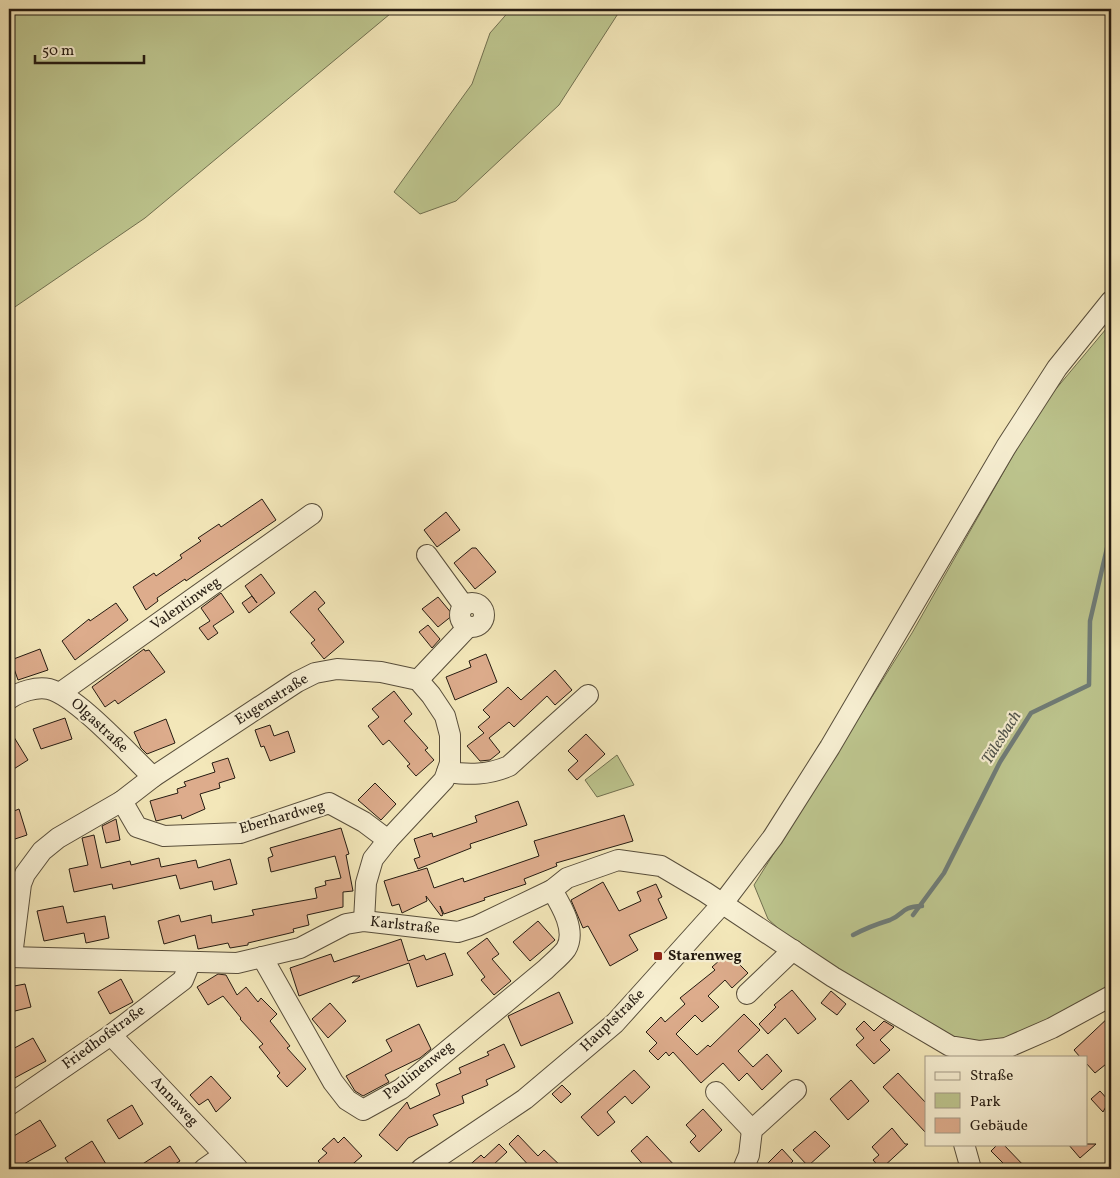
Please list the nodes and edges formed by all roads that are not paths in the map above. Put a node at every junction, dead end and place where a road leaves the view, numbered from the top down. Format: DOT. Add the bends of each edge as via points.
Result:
graph roads {
  1 [pos="1111,302"];
  2 [pos="312,514"];
  3 [pos="427,555"];
  4 [pos="418,680"];
  5 [pos="60,693"];
  6 [pos="588,695"];
  7 [pos="9,699"];
  8 [pos="447,772"];
  9 [pos="153,778"];
  10 [pos="122,802"];
  11 [pos="388,840"];
  12 [pos="15,885"];
  13 [pos="552,890"];
  14 [pos="723,903"];
  15 [pos="364,921"];
  16 [pos="793,950"];
  17 [pos="10,957"];
  18 [pos="262,957"];
  19 [pos="190,963"];
  20 [pos="747,994"];
  21 [pos="1111,996"];
  22 [pos="111,1035"];
  23 [pos="932,1037"];
  24 [pos="938,1056"];
  25 [pos="796,1090"];
  26 [pos="716,1092"];
  27 [pos="9,1105"];
  28 [pos="752,1130"];
  29 [pos="965,1146"];
  30 [pos="231,1162"];
  31 [pos="746,1162"];
  32 [pos="204,1169"];
  33 [pos="421,1169"];
  34 [pos="971,1169"];
  1 -- 14 [label="street, Hauptstraße" via="1056,368 830,747 773,837"];
  2 -- 5 [label="street, Valentinweg"];
  3 -- 4 [label="street" via="464,606 460,618 468,627"];
  4 -- 8 [label="street" via="445,716 450,735"];
  4 -- 9 [label="street, Eugenstraße" via="381,672 337,669 315,673"];
  5 -- 7 [label="street, Olgastraße" via="47,688 19,692"];
  5 -- 9 [label="street, Olgastraße" via="68,696"];
  6 -- 8 [label="street" via="510,766 471,776"];
  8 -- 11 [label="street" via="444,780"];
  9 -- 10 [label="street, Eugenstraße"];
  10 -- 11 [label="street, Eberhardweg" via="137,827 164,836 240,833 329,803"];
  10 -- 12 [label="street, Eugenstraße" via="58,838"];
  11 -- 15 [label="street" via="373,859 366,883"];
  12 -- 17 [label="street, Eugenstraße"];
  13 -- 14 [label="street, Karlstraße" via="568,878 618,860 661,866"];
  13 -- 15 [label="street, Karlstraße" via="458,932"];
  13 -- 18 [label="street, Paulinenweg" via="569,928 567,948 401,1089 363,1110 347,1100 333,1082"];
  14 -- 16 [label="street"];
  14 -- 33 [label="street, Hauptstraße" via="615,1023 524,1099"];
  15 -- 18 [label="street, Karlstraße" via="346,924 300,948"];
  16 -- 20 [label="street"];
  16 -- 23 [label="street"];
  17 -- 19 [label="street, Karlstraße"];
  18 -- 19 [label="street, Karlstraße" via="236,963"];
  19 -- 22 [label="street, Friedhofstraße" via="184,980"];
  21 -- 23 [label="street" via="1006,1048 980,1051 950,1046"];
  22 -- 27 [label="street, Friedhofstraße"];
  22 -- 30 [label="street, Annaweg"];
  23 -- 24 [label="street"];
  25 -- 28 [label="street"];
  26 -- 28 [label="street"];
  28 -- 31 [label="street"];
  29 -- 34 [label="street"];
  30 -- 32 [label="street"];
}
